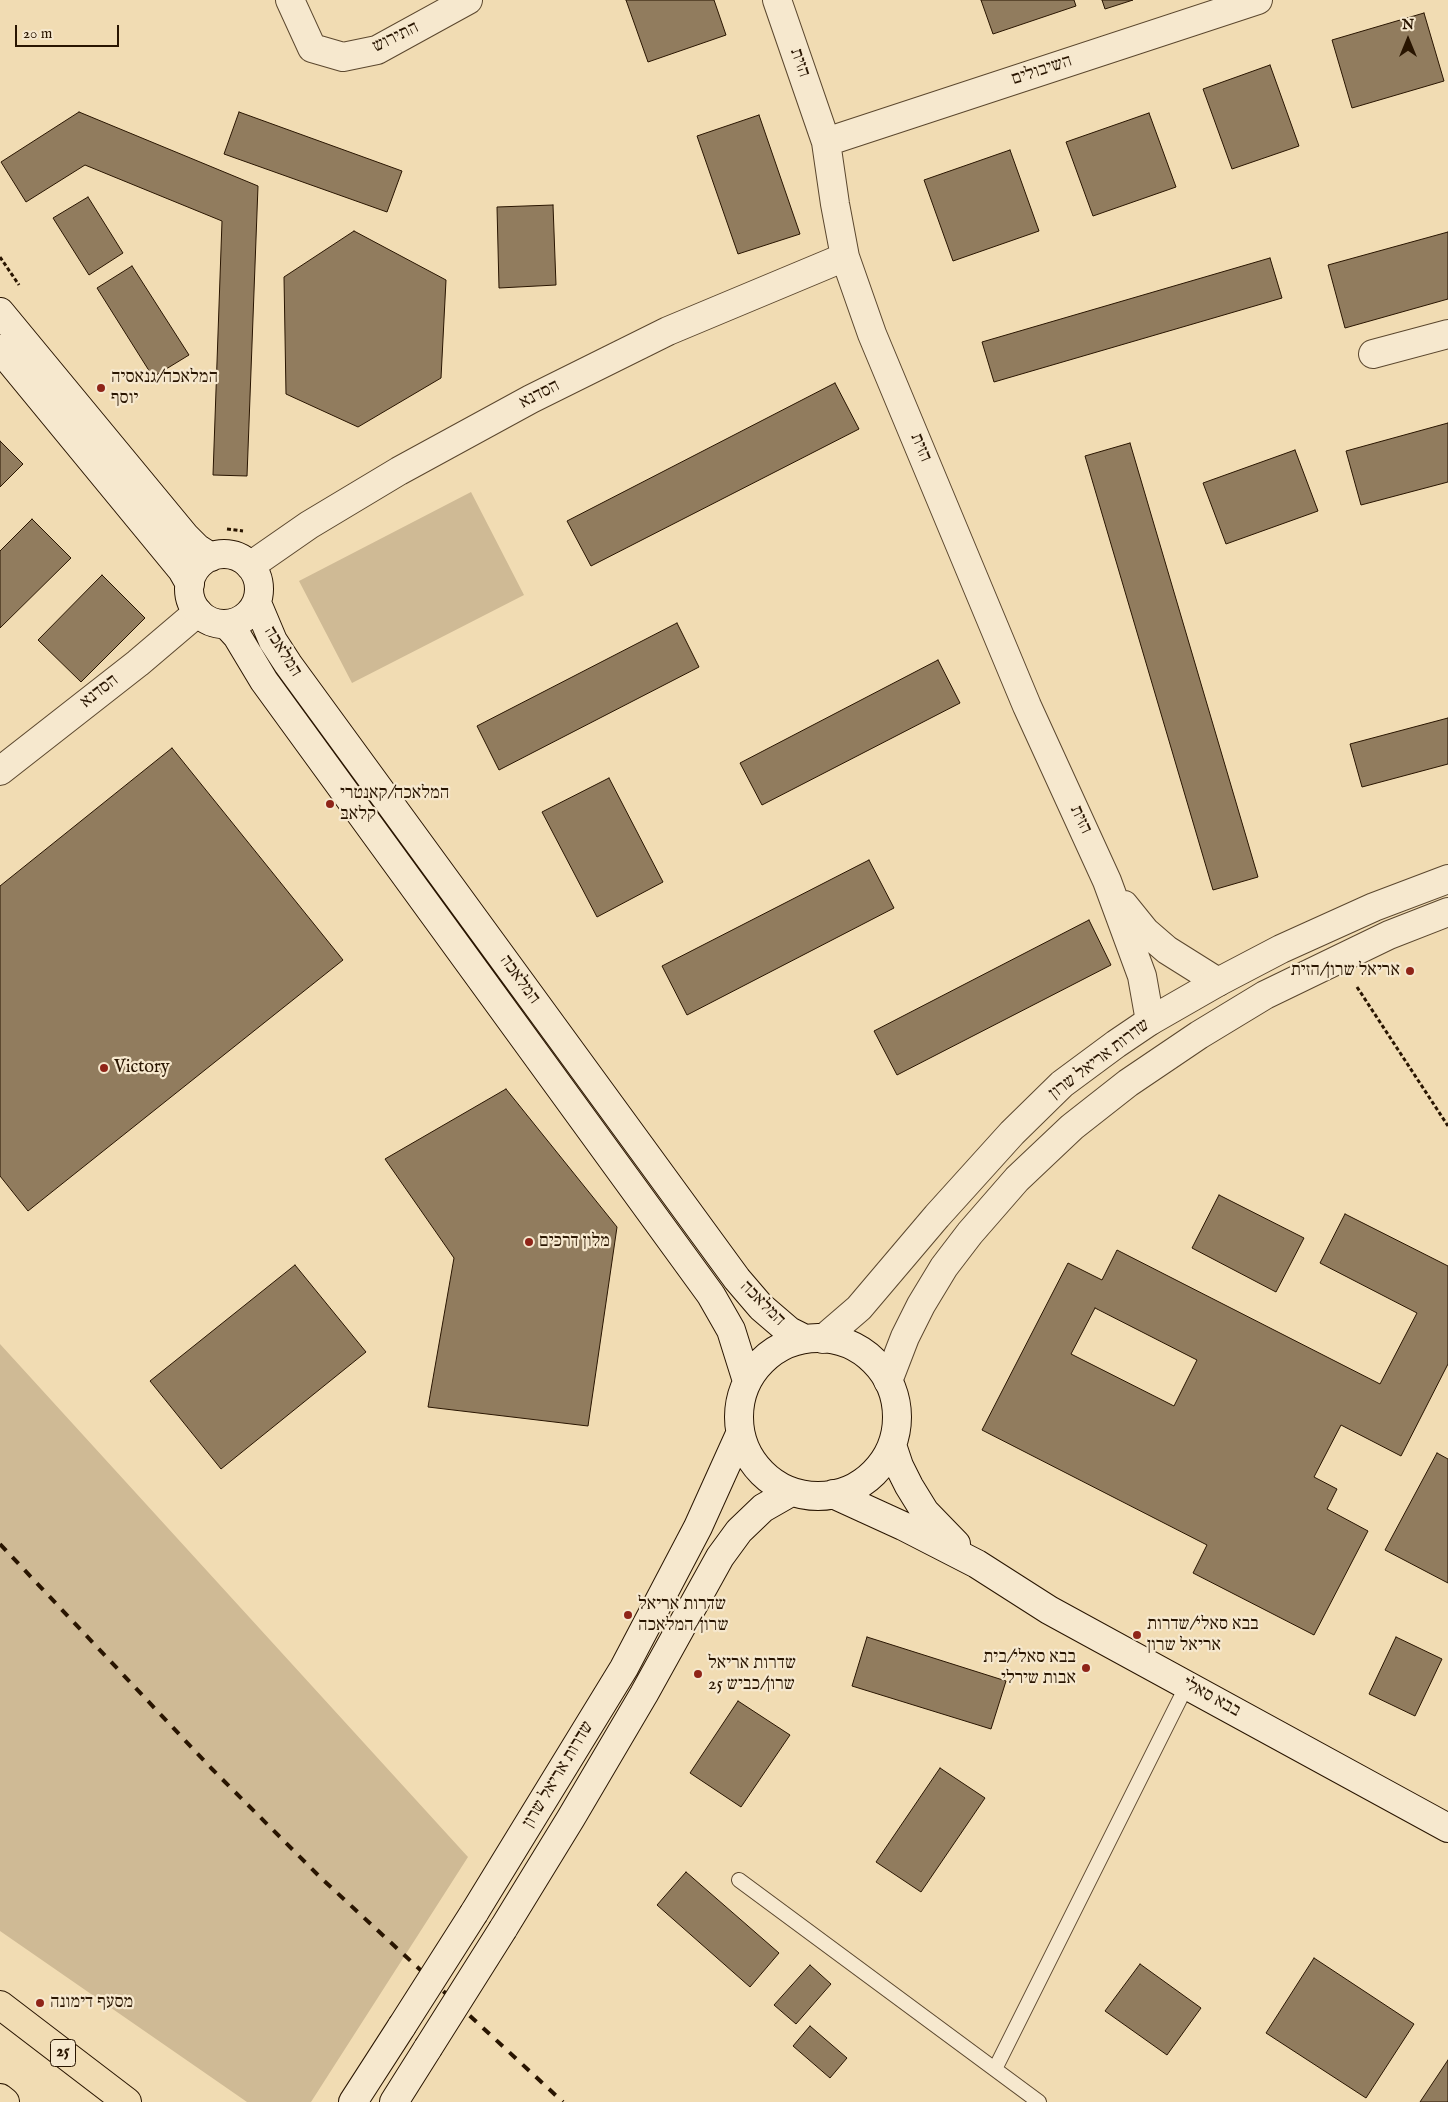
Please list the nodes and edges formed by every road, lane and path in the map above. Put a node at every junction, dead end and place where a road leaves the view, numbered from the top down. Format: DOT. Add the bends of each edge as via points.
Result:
graph roads {
  1 [pos="290,0"];
  2 [pos="468,0"];
  3 [pos="777,0"];
  4 [pos="1258,0"];
  5 [pos="826,142"];
  6 [pos="845,257"];
  7 [pos="0,312"];
  8 [pos="1448,334"];
  9 [pos="0,349"];
  10 [pos="1373,354"];
  11 [pos="211,557"];
  12 [pos="250,566"];
  13 [pos="190,584"];
  14 [pos="257,603"];
  15 [pos="198,612"];
  16 [pos="226,624"];
  17 [pos="0,771"];
  18 [pos="1448,879"];
  19 [pos="1108,881"];
  20 [pos="1448,912"];
  21 [pos="1339,959"];
  22 [pos="1218,982"];
  23 [pos="1150,1021"];
  24 [pos="1448,1126"];
  25 [pos="814,1339"];
  26 [pos="747,1381"];
  27 [pos="888,1381"];
  28 [pos="740,1434"];
  29 [pos="892,1445"];
  30 [pos="791,1492"];
  31 [pos="833,1494"];
  32 [pos="977,1564"];
  33 [pos="1186,1684"];
  34 [pos="1448,1828"];
  35 [pos="740,1880"];
  36 [pos="0,2005"];
  37 [pos="995,2069"];
  38 [pos="0,2098"];
  39 [pos="5,2102"];
  40 [pos="127,2102"];
  41 [pos="353,2102"];
  42 [pos="394,2102"];
  43 [pos="1040,2102"];
  1 -- 2 [label="main road, התירוש" via="312,48 343,57 376,50"];
  3 -- 5 [label="main road, הזית"];
  4 -- 5 [label="main road, השיבולים"];
  5 -- 6 [label="main road, הזית"];
  6 -- 12 [label="main road, הסדנא" via="668,330 531,399 399,471 309,525"];
  6 -- 19 [label="main road, הזית" via="872,334 1027,706"];
  7 -- 11 [label="main road" via="185,536"];
  8 -- 10 [label="main road"];
  9 -- 13 [label="main road" via="182,570"];
  11 -- 12 [label="main road" via="236,556"];
  11 -- 13 [label="main road" via="196,568"];
  12 -- 14 [label="main road" via="258,581"];
  13 -- 15 [label="main road" via="191,600"];
  14 -- 16 [label="main road" via="245,618"];
  14 -- 25 [label="main road, המלאכה" via="273,641 288,664 736,1279 789,1331"];
  15 -- 16 [label="main road" via="215,623"];
  15 -- 17 [label="main road, הסדנא"];
  16 -- 26 [label="main road, המלאכה" via="264,681 711,1295 730,1330"];
  18 -- 22 [label="main road, שדרות אריאל שרון" via="1318,931"];
  19 -- 22 [label="main road, הזית" via="1145,931 1167,950"];
  19 -- 23 [label="main road, הזית" via="1142,976"];
  20 -- 21 [label="main road, שדרות אריאל שרון"];
  21 -- 24 [label="path"];
  21 -- 27 [label="main road, שדרות אריאל שרון" via="1265,995 1200,1035 1128,1083 1072,1126 1018,1179 944,1267 920,1305"];
  22 -- 23 [label="main road, שדרות אריאל שרון"];
  23 -- 25 [label="main road, שדרות אריאל שרון" via="1062,1084 980,1168 859,1308"];
  25 -- 26 [label="main road" via="787,1344 766,1357"];
  25 -- 27 [label="main road" via="845,1343 856,1348 874,1362"];
  26 -- 28 [label="main road" via="738,1410"];
  27 -- 29 [label="main road" via="897,1415"];
  28 -- 30 [label="main road" via="756,1467 774,1484"];
  28 -- 41 [label="main road, שדרות אריאל שרון, bridge" via="698,1527 624,1668 474,1913"];
  29 -- 31 [label="main road" via="883,1462 866,1480"];
  29 -- 32 [label="main road, בבא סאלי" via="909,1486 926,1512"];
  30 -- 31 [label="main road" via="809,1496"];
  30 -- 42 [label="main road, שדרות אריאל שרון, bridge" via="763,1508 739,1531 720,1557 634,1710 503,1929"];
  31 -- 32 [label="main road, בבא סאלי"];
  32 -- 33 [label="main road, בבא סאלי" via="1049,1610"];
  33 -- 34 [label="main road, בבא סאלי"];
  33 -- 37 [label="lane"];
  35 -- 37 [label="lane"];
  36 -- 40 [label="highway, 25"];
  37 -- 43 [label="lane"];
  38 -- 39 [label="highway"];
}
